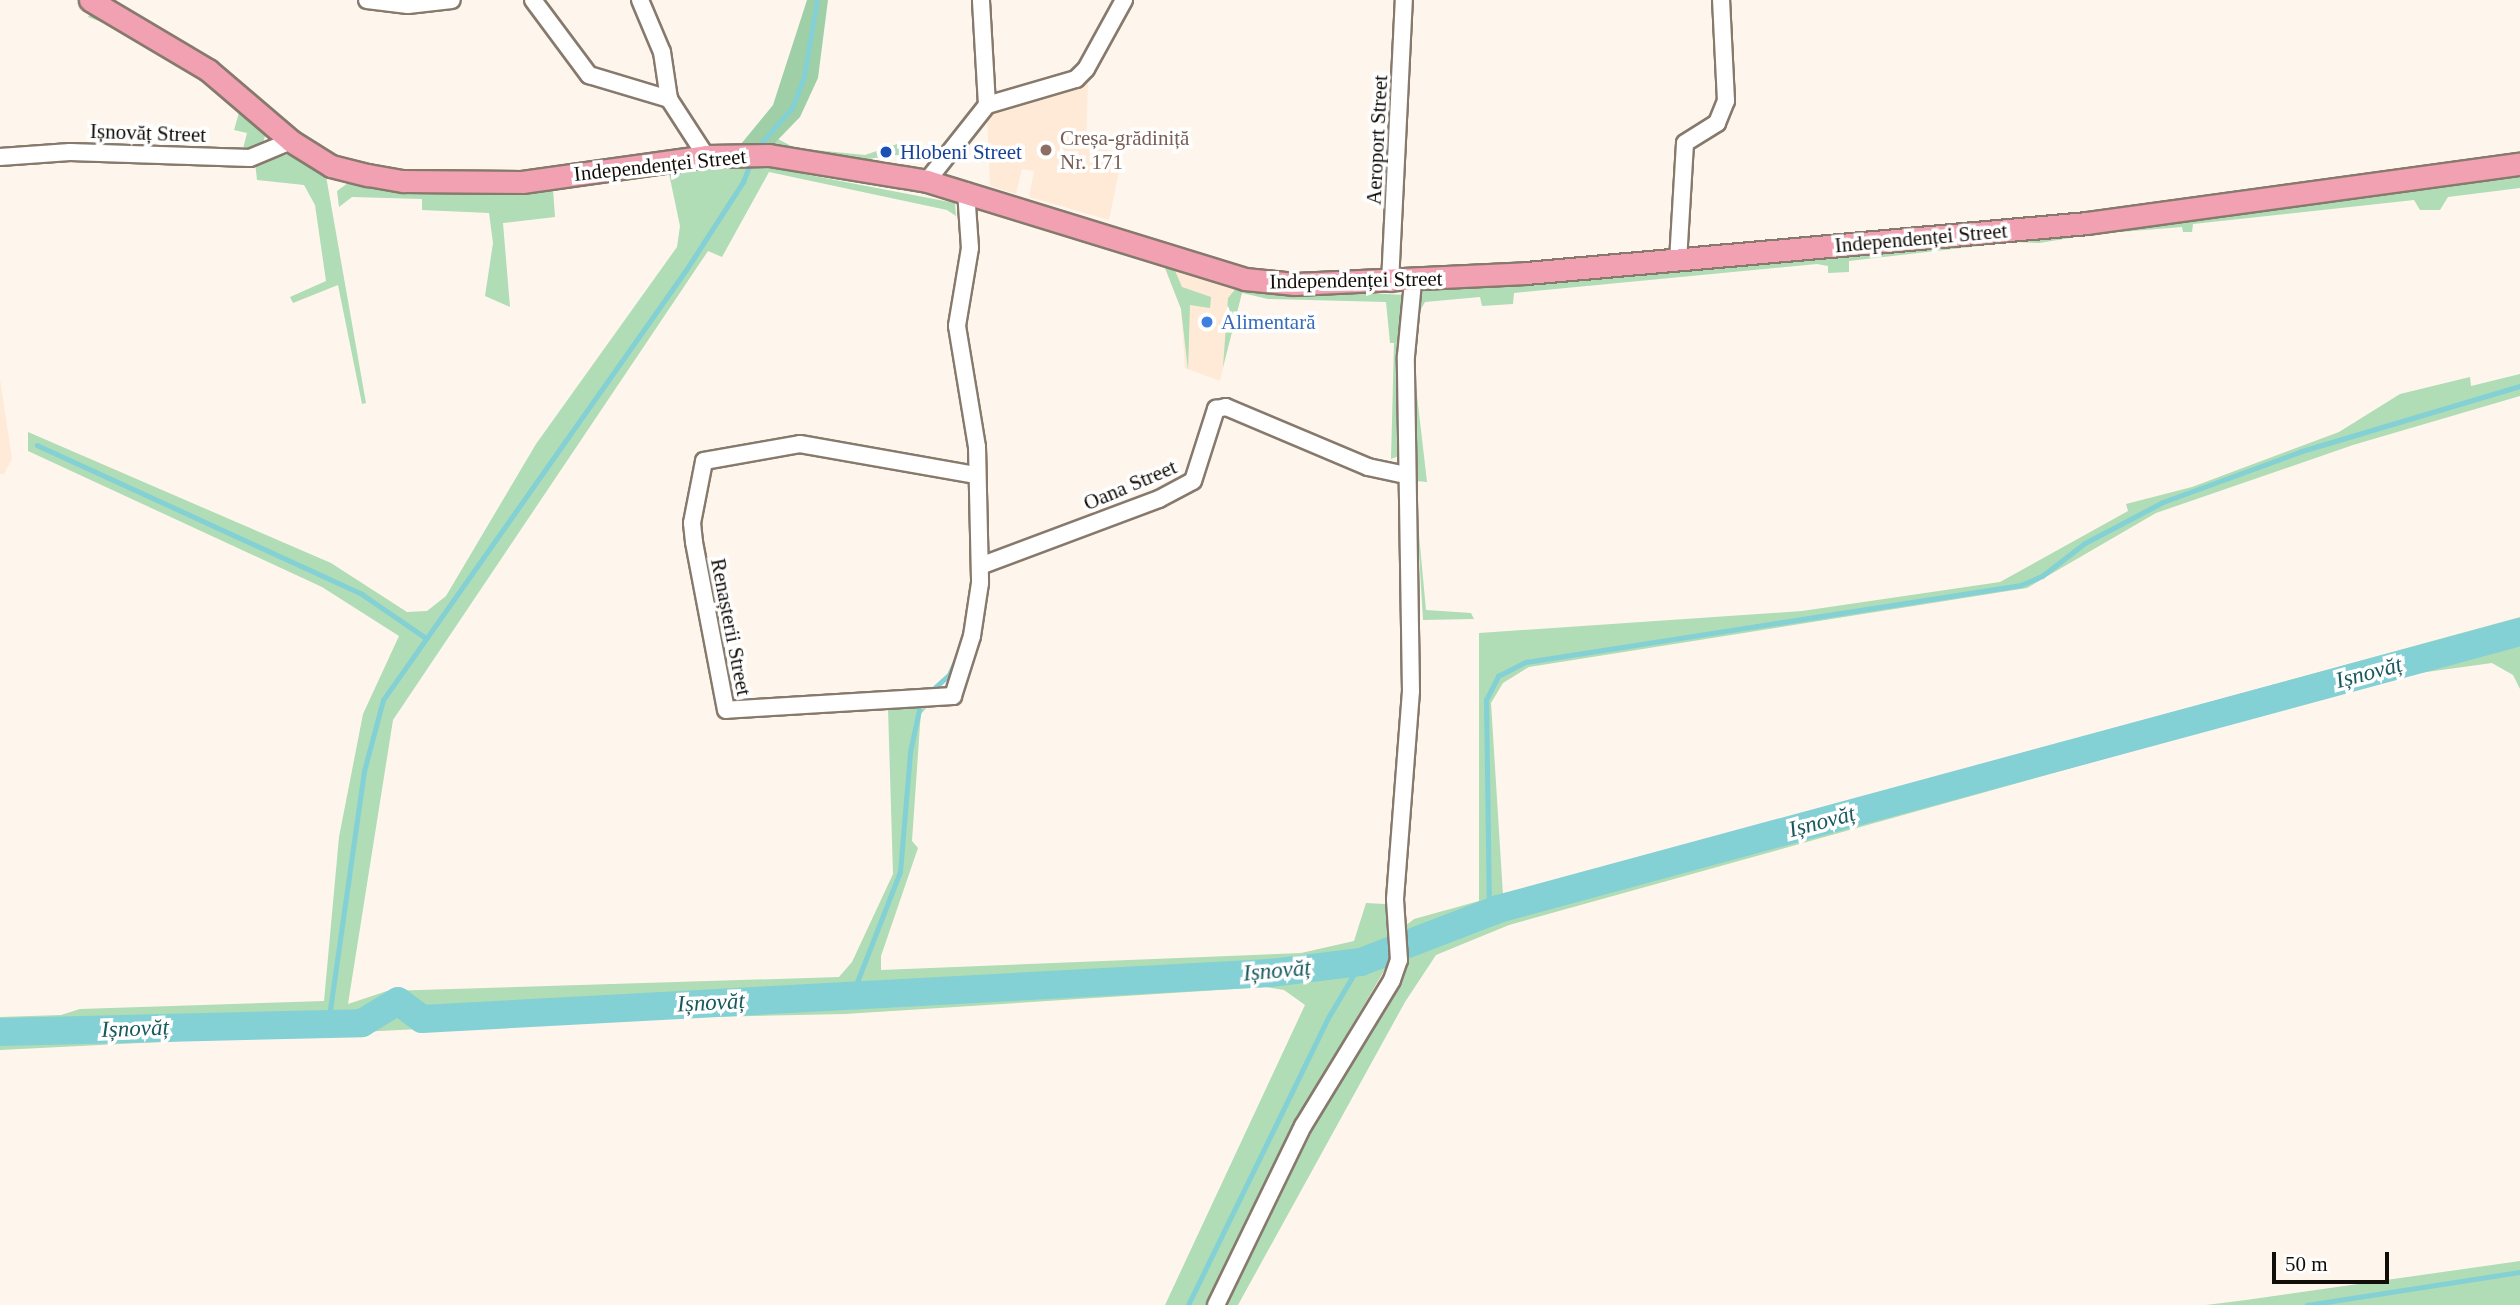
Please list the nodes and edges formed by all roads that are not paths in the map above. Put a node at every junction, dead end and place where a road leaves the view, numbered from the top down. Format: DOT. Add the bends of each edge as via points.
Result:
graph roads {
  1 [pos="90,0"];
  2 [pos="367,0"];
  3 [pos="452,0"];
  4 [pos="533,0"];
  5 [pos="640,0"];
  6 [pos="981,0"];
  7 [pos="1124,0"];
  8 [pos="1404,0"];
  9 [pos="1721,0"];
  10 [pos="669,99"];
  11 [pos="987,105"];
  12 [pos="291,141"];
  13 [pos="706,156"];
  14 [pos="0,157"];
  15 [pos="2520,164"];
  16 [pos="927,181"];
  17 [pos="966,191"];
  18 [pos="1678,261"];
  19 [pos="1413,282"];
  20 [pos="1390,283"];
  21 [pos="976,475"];
  22 [pos="1405,475"];
  23 [pos="980,566"];
  24 [pos="1216,1305"];
  1 -- 12 [label="main road, Independenței Street" via="208,70"];
  2 -- 3 [label="street" via="408,5"];
  4 -- 10 [label="street" via="589,75"];
  5 -- 10 [label="street" via="662,52"];
  6 -- 11 [label="street"];
  7 -- 11 [label="street" via="1076,79"];
  8 -- 20 [label="street, Aeroport Street"];
  9 -- 18 [label="street" via="1726,101 1717,123 1685,143"];
  10 -- 13 [label="street"];
  11 -- 16 [label="street"];
  12 -- 13 [label="main road, Independenței Street" via="331,166 403,181 522,182"];
  12 -- 14 [label="street, Ișnovăț Street" via="250,158 70,152"];
  13 -- 16 [label="main road, Independenței Street" via="769,155"];
  15 -- 18 [label="main road, Independenței Street" via="2087,223"];
  16 -- 17 [label="main road, Independenței Street"];
  17 -- 20 [label="main road, Independenței Street" via="1245,279 1295,284"];
  17 -- 21 [label="street, Renașterii Street" via="970,248 957,326 977,447"];
  18 -- 19 [label="main road, Independenței Street"];
  19 -- 20 [label="main road, Independenței Street"];
  19 -- 22 [label="street" via="1405,356"];
  21 -- 23 [label="street, Renașterii Street"];
  21 -- 23 [label="street, Renașterii Street" via="800,443 704,461 692,523 726,710 953,696 972,636"];
  22 -- 23 [label="street, Oana Street" via="1368,467 1226,407 1216,409 1193,481 1159,499"];
  22 -- 24 [label="street" via="1411,691 1395,899 1399,960 1392,980 1303,1126"];
}
